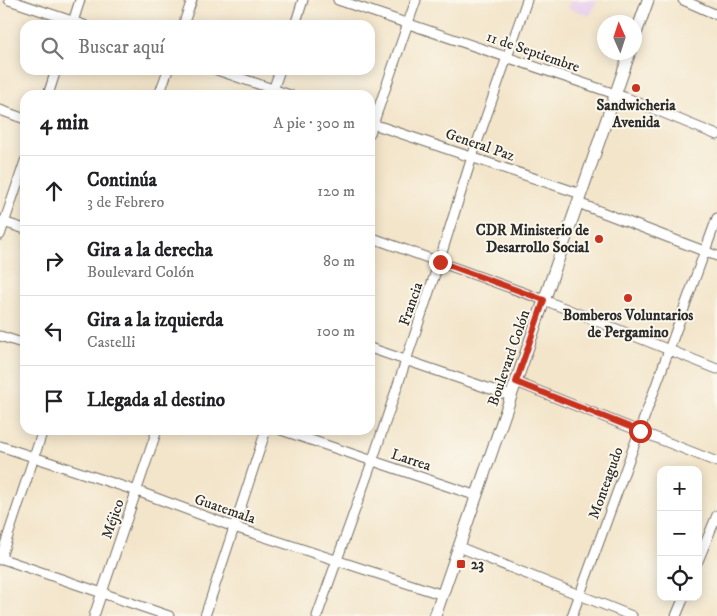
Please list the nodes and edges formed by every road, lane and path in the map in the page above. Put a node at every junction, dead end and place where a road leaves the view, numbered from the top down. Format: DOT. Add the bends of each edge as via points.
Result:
graph roads {
  1 [pos="9,0"];
  2 [pos="80,0"];
  3 [pos="192,0"];
  4 [pos="303,0"];
  5 [pos="338,0"];
  6 [pos="416,0"];
  7 [pos="527,0"];
  8 [pos="648,0"];
  9 [pos="683,0"];
  10 [pos="717,15"];
  11 [pos="642,17"];
  12 [pos="64,20"];
  13 [pos="73,20"];
  14 [pos="185,20"];
  15 [pos="297,20"];
  16 [pos="407,25"];
  17 [pos="507,57"];
  18 [pos="627,60"];
  19 [pos="54,75"];
  20 [pos="166,75"];
  21 [pos="230,75"];
  22 [pos="278,75"];
  23 [pos="50,90"];
  24 [pos="161,90"];
  25 [pos="268,90"];
  26 [pos="274,90"];
  27 [pos="615,95"];
  28 [pos="0,110"];
  29 [pos="375,115"];
  30 [pos="20,117"];
  31 [pos="375,124"];
  32 [pos="717,135"];
  33 [pos="472,157"];
  34 [pos="20,174"];
  35 [pos="580,198"];
  36 [pos="717,218"];
  37 [pos="2,222"];
  38 [pos="20,227"];
  39 [pos="0,235"];
  40 [pos="375,239"];
  41 [pos="705,251"];
  42 [pos="717,256"];
  43 [pos="440,262"];
  44 [pos="544,300"];
  45 [pos="0,336"];
  46 [pos="20,342"];
  47 [pos="669,349"];
  48 [pos="375,350"];
  49 [pos="406,360"];
  50 [pos="717,369"];
  51 [pos="516,382"];
  52 [pos="511,396"];
  53 [pos="640,431"];
  54 [pos="41,435"];
  55 [pos="155,435"];
  56 [pos="264,435"];
  57 [pos="295,435"];
  58 [pos="0,446"];
  59 [pos="34,457"];
  60 [pos="372,462"];
  61 [pos="717,462"];
  62 [pos="137,491"];
  63 [pos="477,496"];
  64 [pos="717,515"];
  65 [pos="234,527"];
  66 [pos="459,547"];
  67 [pos="700,556"];
  68 [pos="0,559"];
  69 [pos="336,560"];
  70 [pos="102,594"];
  71 [pos="443,595"];
  72 [pos="580,595"];
  73 [pos="682,601"];
  74 [pos="94,616"];
  75 [pos="169,616"];
  76 [pos="205,616"];
  77 [pos="317,616"];
  78 [pos="435,616"];
  79 [pos="572,616"];
  80 [pos="632,616"];
  81 [pos="676,616"];
  1 -- 12 [label="street"];
  2 -- 13 [label="street"];
  3 -- 14 [label="street"];
  4 -- 15 [label="street"];
  5 -- 16 [label="street, 11 de Septiembre"];
  6 -- 16 [label="street"];
  7 -- 17 [label="street, Francia"];
  8 -- 11 [label="main road"];
  9 -- 10 [label="street"];
  16 -- 17 [label="street, 11 de Septiembre"];
  16 -- 29 [label="street"];
  17 -- 27 [label="street, 11 de Septiembre"];
  17 -- 33 [label="street, Francia"];
  18 -- 27 [label="main road, Boulevard Colón"];
  19 -- 23 [label="street"];
  20 -- 24 [label="street"];
  21 -- 25 [label="street"];
  22 -- 26 [label="street"];
  27 -- 32 [label="street, 11 de Septiembre"];
  27 -- 35 [label="main road, Boulevard Colón"];
  28 -- 30 [label="street"];
  31 -- 33 [label="street, General Paz"];
  33 -- 35 [label="street, General Paz"];
  33 -- 43 [label="street, Francia"];
  34 -- 37 [label="street"];
  35 -- 41 [label="street, General Paz"];
  35 -- 44 [label="main road, Boulevard Colón"];
  36 -- 41 [label="street, Monteagudo"];
  37 -- 38 [label="street"];
  37 -- 39 [label="street"];
  40 -- 43 [label="street"];
  41 -- 42 [label="street, General Paz"];
  41 -- 47 [label="street, Monteagudo"];
  43 -- 44 [label="street"];
  43 -- 49 [label="street, Francia"];
  44 -- 47 [label="street"];
  44 -- 51 [label="main road, Boulevard Colón"];
  45 -- 46 [label="street"];
  47 -- 50 [label="street"];
  47 -- 53 [label="street, Monteagudo"];
  48 -- 49 [label="street"];
  49 -- 52 [label="street"];
  49 -- 60 [label="street, Francia"];
  51 -- 52 [label="main road, Boulevard Colón"];
  51 -- 53 [label="street"];
  52 -- 63 [label="main road, Boulevard Colón"];
  53 -- 61 [label="street"];
  53 -- 72 [label="street, Monteagudo"];
  54 -- 59 [label="street"];
  55 -- 62 [label="street, Méjico"];
  56 -- 65 [label="street"];
  57 -- 60 [label="street, Larrea"];
  58 -- 59 [label="street, Guatemala"];
  59 -- 62 [label="street, Guatemala"];
  59 -- 68 [label="street"];
  60 -- 63 [label="street, Larrea"];
  60 -- 69 [label="street, Francia"];
  62 -- 65 [label="street, Guatemala"];
  62 -- 70 [label="street, Méjico"];
  63 -- 66 [label="main road, Boulevard Colón"];
  64 -- 67 [label="street"];
  65 -- 69 [label="street, Guatemala"];
  65 -- 76 [label="street"];
  66 -- 71 [label="main road, Boulevard Colón"];
  66 -- 72 [label="street"];
  68 -- 70 [label="street"];
  69 -- 71 [label="street, Guatemala"];
  69 -- 77 [label="street, Francia"];
  70 -- 74 [label="street, Méjico"];
  70 -- 75 [label="street"];
  71 -- 78 [label="main road, Boulevard Colón"];
  72 -- 79 [label="street, Monteagudo"];
  72 -- 80 [label="street"];
  73 -- 81 [label="street"];
}
